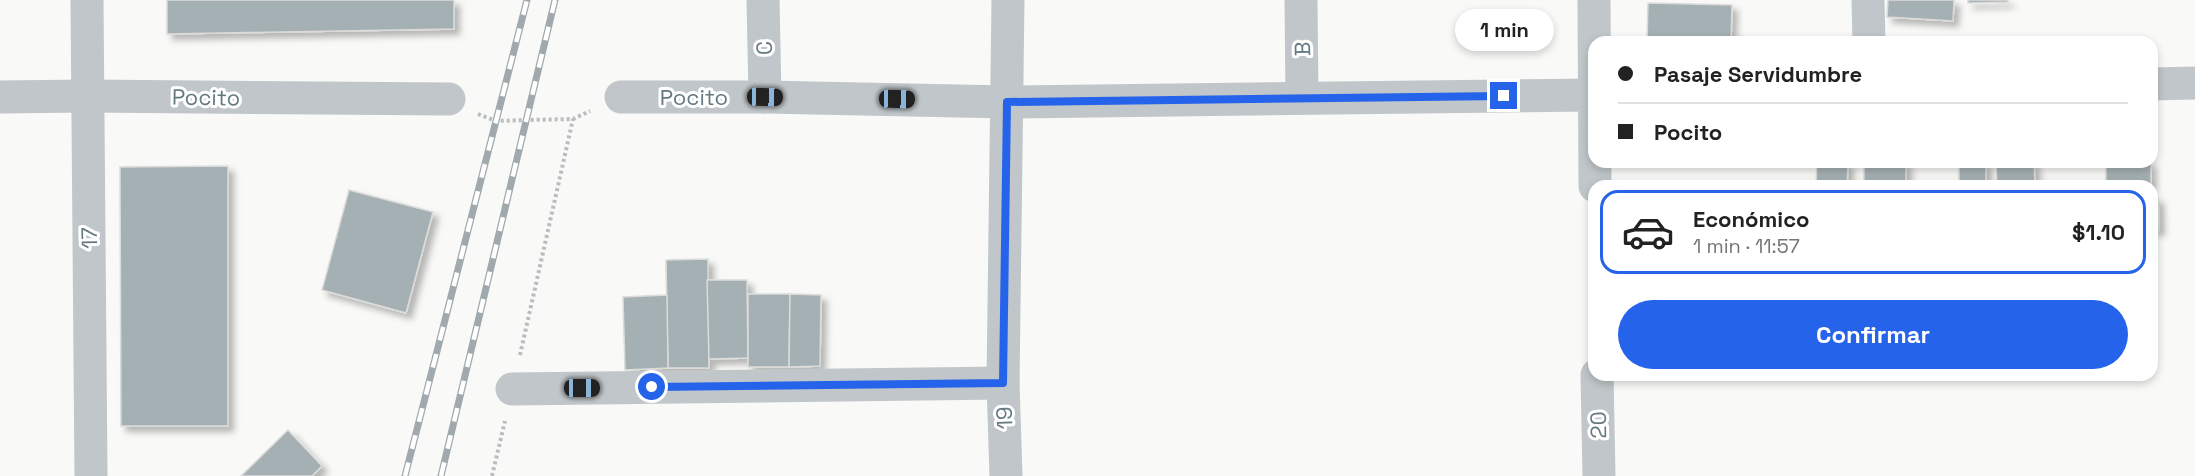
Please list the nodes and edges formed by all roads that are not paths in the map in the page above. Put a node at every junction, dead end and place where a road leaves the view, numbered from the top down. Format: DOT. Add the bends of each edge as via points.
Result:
graph roads {
  1 [pos="87,0"];
  2 [pos="763,0"];
  3 [pos="1008,0"];
  4 [pos="1301,0"];
  5 [pos="1594,0"];
  6 [pos="1868,0"];
  7 [pos="1594,36"];
  8 [pos="1869,36"];
  9 [pos="2195,82"];
  10 [pos="2158,84"];
  11 [pos="1588,95"];
  12 [pos="87,96"];
  13 [pos="0,97"];
  14 [pos="621,97"];
  15 [pos="765,97"];
  16 [pos="1302,98"];
  17 [pos="449,99"];
  18 [pos="1007,102"];
  19 [pos="1597,381"];
  20 [pos="1003,383"];
  21 [pos="512,389"];
  22 [pos="91,476"];
  23 [pos="1006,476"];
  24 [pos="1599,476"];
  1 -- 12 [label="street, 17"];
  2 -- 15 [label="street, C"];
  3 -- 18 [label="street, 19"];
  4 -- 16 [label="street, B"];
  5 -- 7 [label="street"];
  6 -- 8 [label="street"];
  9 -- 10 [label="street"];
  11 -- 16 [label="street, Pocito"];
  12 -- 13 [label="street, Pocito"];
  12 -- 17 [label="street, Pocito"];
  12 -- 22 [label="street, 17"];
  14 -- 15 [label="street, Pocito"];
  15 -- 18 [label="street, Pocito"];
  16 -- 18 [label="street, Pocito"];
  18 -- 20 [label="street, 19"];
  19 -- 24 [label="street, 20"];
  20 -- 21 [label="street"];
  20 -- 23 [label="street, 19"];
}
